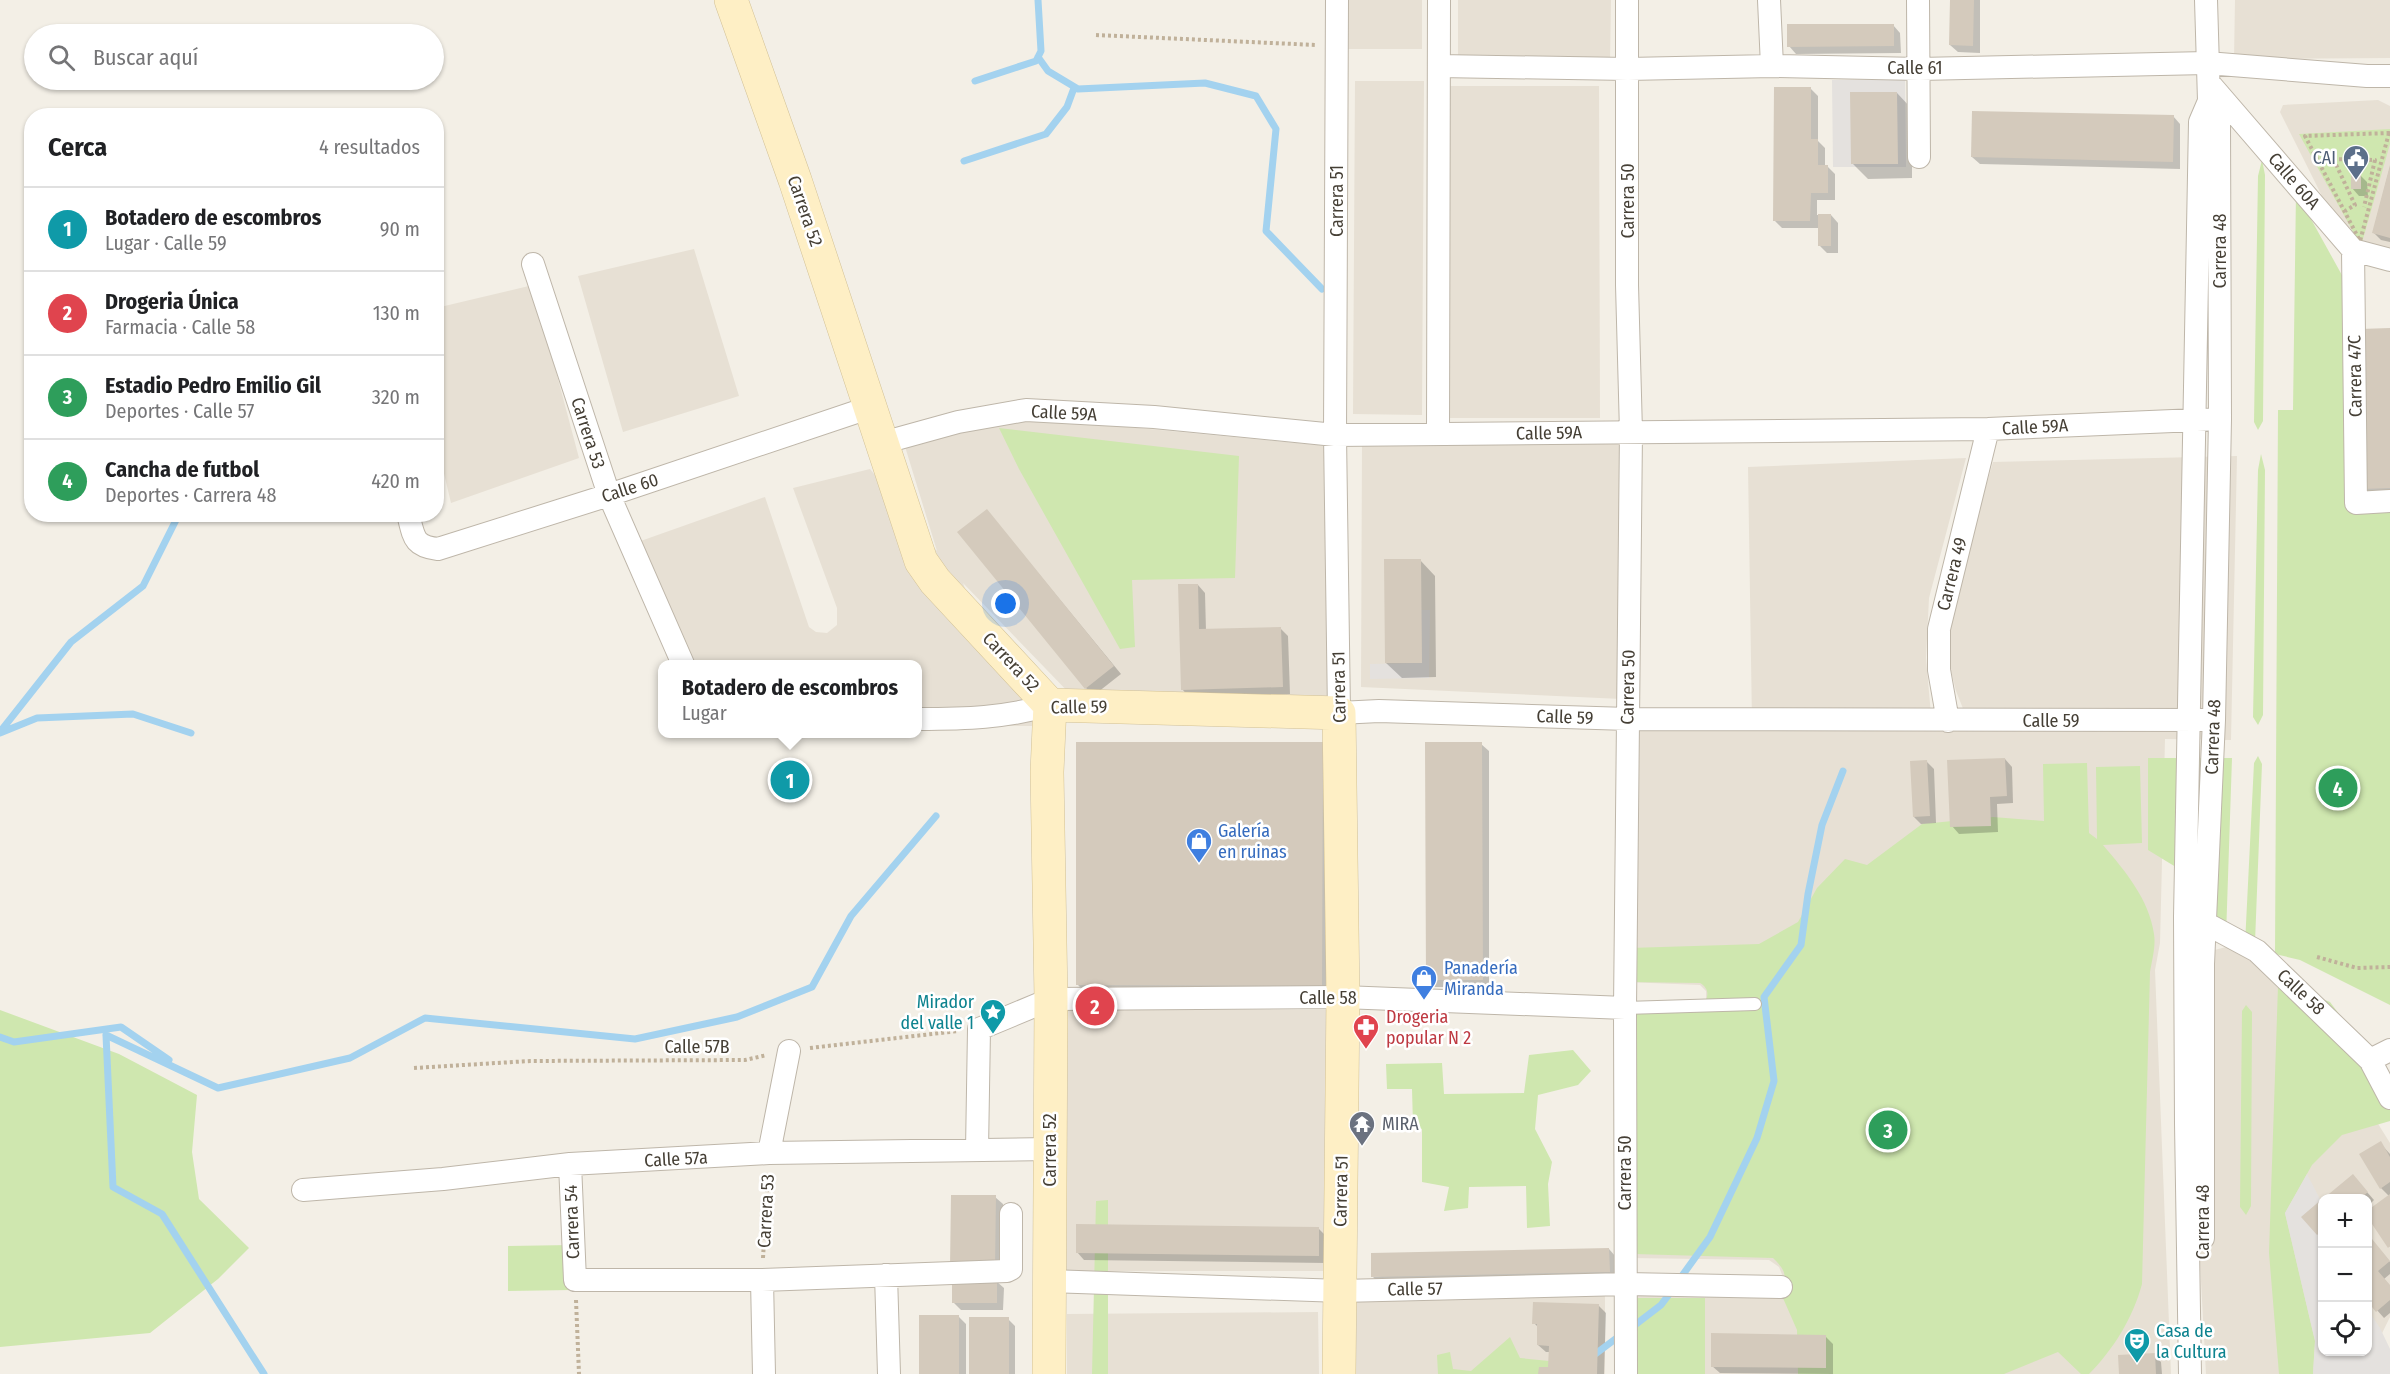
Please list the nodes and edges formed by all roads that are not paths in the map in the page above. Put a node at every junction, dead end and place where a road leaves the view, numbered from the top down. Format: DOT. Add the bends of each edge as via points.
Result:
graph roads {
  1 [pos="731,0"];
  2 [pos="1337,0"];
  3 [pos="1439,0"];
  4 [pos="1627,0"];
  5 [pos="1769,0"];
  6 [pos="1918,0"];
  7 [pos="2206,0"];
  8 [pos="1439,66"];
  9 [pos="1772,66"];
  10 [pos="1628,69"];
  11 [pos="1919,69"];
  12 [pos="2390,76"];
  13 [pos="2208,82"];
  14 [pos="1919,157"];
  15 [pos="2353,250"];
  16 [pos="2390,260"];
  17 [pos="533,264"];
  18 [pos="871,407"];
  19 [pos="2220,419"];
  20 [pos="2193,420"];
  21 [pos="1988,429"];
  22 [pos="1631,432"];
  23 [pos="1438,434"];
  24 [pos="1335,435"];
  25 [pos="882,443"];
  26 [pos="609,495"];
  27 [pos="2390,501"];
  28 [pos="410,522"];
  29 [pos="681,660"];
  30 [pos="1050,705"];
  31 [pos="1340,713"];
  32 [pos="922,719"];
  33 [pos="1628,719"];
  34 [pos="2190,720"];
  35 [pos="2214,720"];
  36 [pos="1948,721"];
  37 [pos="2195,920"];
  38 [pos="1343,997"];
  39 [pos="1051,999"];
  40 [pos="1755,1004"];
  41 [pos="1625,1008"];
  42 [pos="2390,1050"];
  43 [pos="789,1051"];
  44 [pos="2370,1060"];
  45 [pos="2390,1098"];
  46 [pos="1050,1149"];
  47 [pos="977,1150"];
  48 [pos="769,1154"];
  49 [pos="570,1164"];
  50 [pos="303,1190"];
  51 [pos="1011,1214"];
  52 [pos="886,1275"];
  53 [pos="762,1280"];
  54 [pos="1049,1281"];
  55 [pos="1626,1284"];
  56 [pos="1781,1287"];
  57 [pos="1341,1291"];
  58 [pos="2197,1372"];
  59 [pos="764,1374"];
  60 [pos="889,1374"];
  61 [pos="1049,1374"];
  62 [pos="1340,1374"];
  63 [pos="1626,1374"];
  1 -- 18 [label="main road, Carrera 52"];
  2 -- 24 [label="street, Carrera 51"];
  3 -- 8 [label="street"];
  4 -- 10 [label="street, Carrera 50"];
  5 -- 9 [label="street"];
  6 -- 11 [label="street"];
  7 -- 13 [label="street, Carrera 48"];
  8 -- 10 [label="street, Calle 61"];
  8 -- 23 [label="street"];
  9 -- 10 [label="street, Calle 61"];
  9 -- 11 [label="street, Calle 61"];
  10 -- 22 [label="street, Carrera 50"];
  11 -- 13 [label="street, Calle 61"];
  11 -- 14 [label="street"];
  12 -- 13 [label="street, Calle 61"];
  13 -- 15 [label="street, Calle 60A"];
  13 -- 19 [label="street, Carrera 48" via="2219,123"];
  13 -- 20 [label="street, Carrera 48" via="2200,123"];
  15 -- 16 [label="street"];
  15 -- 27 [label="street, Carrera 47C" via="2356,503"];
  17 -- 26 [label="street, Carrera 53"];
  18 -- 25 [label="main road, Carrera 52"];
  18 -- 26 [label="street, Calle 60"];
  19 -- 20 [label="street, Calle 59A"];
  19 -- 35 [label="street, Carrera 48"];
  20 -- 21 [label="street, Calle 59A"];
  20 -- 34 [label="street, Carrera 48"];
  21 -- 22 [label="street, Calle 59A"];
  21 -- 36 [label="street, Carrera 49" via="1939,629 1939,670"];
  22 -- 23 [label="street, Calle 59A"];
  22 -- 33 [label="street, Carrera 50"];
  23 -- 24 [label="street, Calle 59A"];
  24 -- 25 [label="street, Calle 59A" via="1154,417 1026,410 958,422"];
  24 -- 31 [label="street, Carrera 51"];
  25 -- 30 [label="main road, Carrera 52" via="921,561"];
  26 -- 28 [label="street, Calle 60" via="438,549 423,547 415,539"];
  26 -- 29 [label="street, Carrera 53"];
  30 -- 31 [label="main road, Calle 59"];
  30 -- 32 [label="street, Calle 59" via="987,718"];
  30 -- 39 [label="main road, Carrera 52" via="1047,772"];
  31 -- 33 [label="street, Calle 59"];
  31 -- 38 [label="main road, Carrera 51"];
  33 -- 36 [label="street, Calle 59"];
  33 -- 41 [label="street, Carrera 50"];
  34 -- 35 [label="street, Calle 59"];
  34 -- 36 [label="street, Calle 59"];
  34 -- 37 [label="street, Carrera 48"];
  35 -- 37 [label="street, Carrera 48"];
  37 -- 44 [label="street, Calle 58" via="2257,951"];
  37 -- 58 [label="street, Carrera 48"];
  38 -- 39 [label="street, Calle 58"];
  38 -- 41 [label="street, Calle 58"];
  38 -- 57 [label="main road, Carrera 51"];
  39 -- 46 [label="main road, Carrera 52"];
  39 -- 47 [label="street, Calle 58" via="979,1029"];
  40 -- 41 [label="lane, Calle 58"];
  41 -- 55 [label="street, Carrera 50"];
  42 -- 44 [label="street"];
  43 -- 48 [label="street, Carrera 53"];
  44 -- 45 [label="street, Calle 58"];
  46 -- 47 [label="street, Calle 57a"];
  46 -- 54 [label="main road, Carrera 52"];
  47 -- 48 [label="street, Calle 57a"];
  48 -- 49 [label="street, Calle 57a"];
  49 -- 50 [label="street, Calle 57a"];
  49 -- 53 [label="street, Carrera 54" via="575,1280"];
  51 -- 52 [label="street" via="1011,1269 1007,1271"];
  52 -- 53 [label="street"];
  52 -- 60 [label="street"];
  53 -- 59 [label="street"];
  54 -- 57 [label="street, Calle 57"];
  54 -- 61 [label="main road, Carrera 52"];
  55 -- 56 [label="street, Calle 57"];
  55 -- 57 [label="street, Calle 57"];
  55 -- 63 [label="street, Carrera 50"];
  57 -- 62 [label="main road, Carrera 51"];
}
